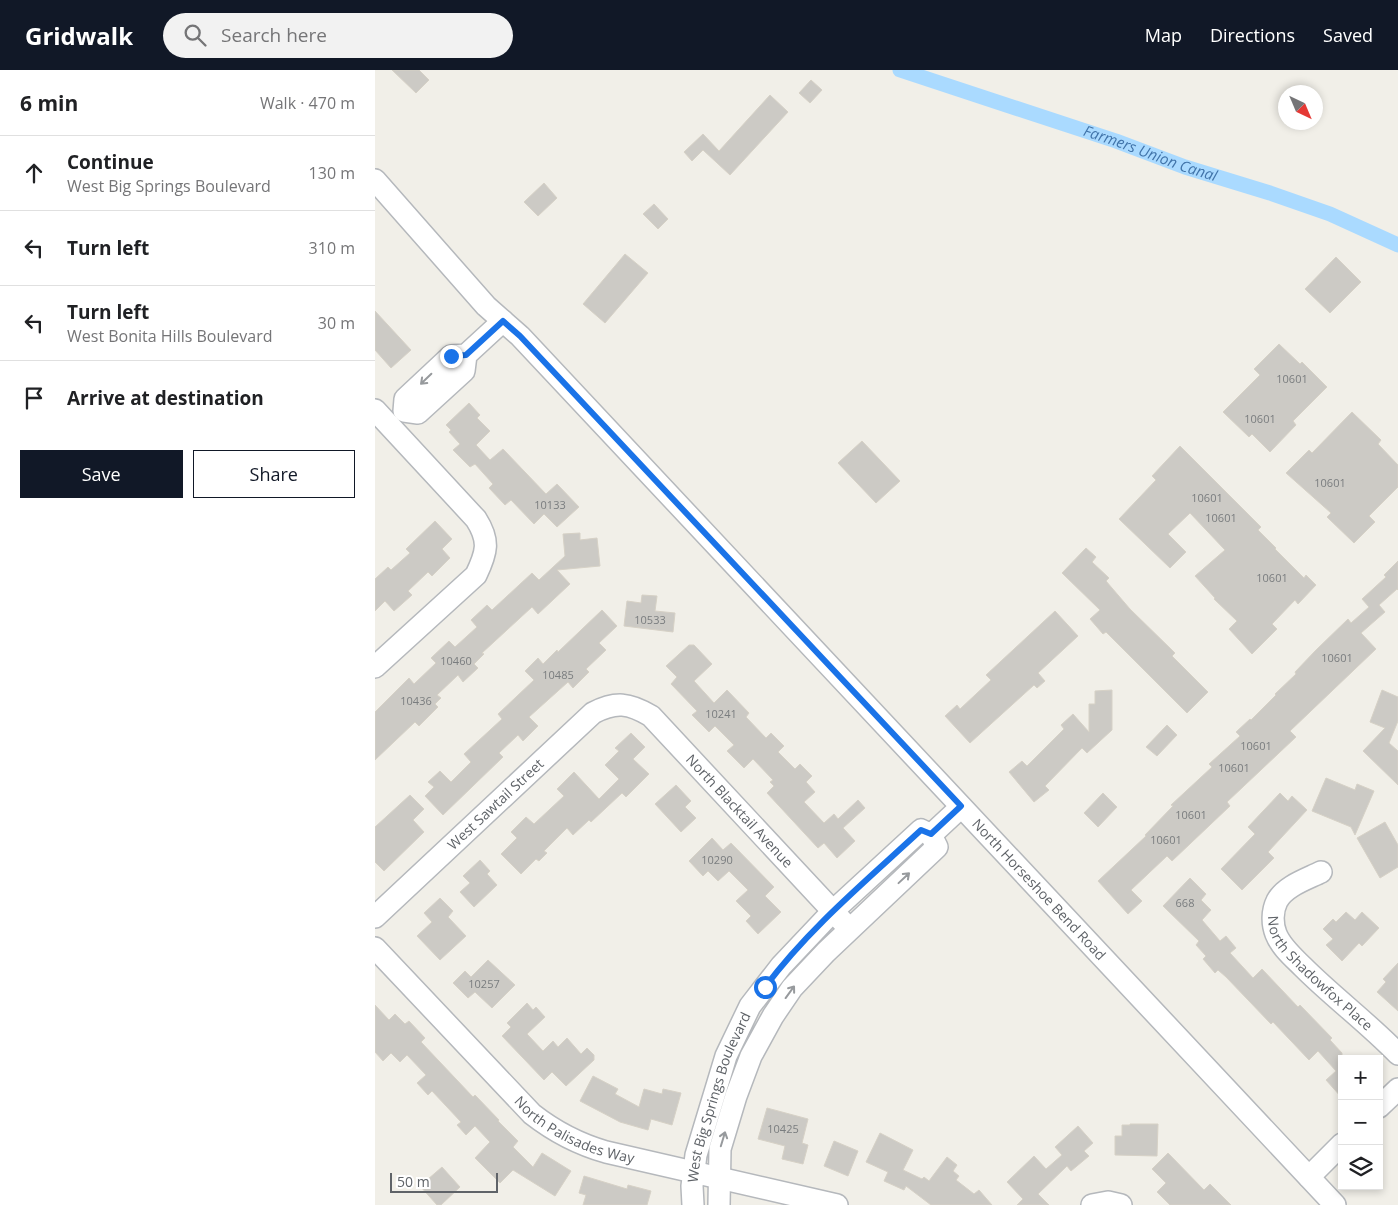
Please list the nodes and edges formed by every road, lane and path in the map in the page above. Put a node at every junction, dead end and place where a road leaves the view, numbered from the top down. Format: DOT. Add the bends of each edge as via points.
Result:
graph roads {
  1 [pos="375,180"];
  2 [pos="503,321"];
  3 [pos="389,416"];
  4 [pos="375,667"];
  5 [pos="623,705"];
  6 [pos="961,806"];
  7 [pos="931,834"];
  8 [pos="1321,872"];
  9 [pos="833,911"];
  10 [pos="375,917"];
  11 [pos="850,929"];
  12 [pos="375,948"];
  13 [pos="1398,1054"];
  14 [pos="1398,1089"];
  15 [pos="1383,1103"];
  16 [pos="1341,1145"];
  17 [pos="694,1172"];
  18 [pos="1309,1177"];
  19 [pos="719,1178"];
  20 [pos="693,1205"];
  21 [pos="719,1205"];
  22 [pos="837,1205"];
  23 [pos="1335,1205"];
  1 -- 2 [label="street, North Horseshoe Bend Road" via="486,306"];
  2 -- 3 [label="street" via="466,355 451,356"];
  2 -- 6 [label="street, North Horseshoe Bend Road"];
  3 -- 4 [label="street" via="476,518 486,545 476,575"];
  5 -- 9 [label="street, North Blacktail Avenue" via="638,708 651,716"];
  5 -- 10 [label="street, West Sawtail Street" via="607,706 593,713"];
  6 -- 7 [label="street, West Big Springs Boulevard"];
  6 -- 18 [label="street, North Horseshoe Bend Road"];
  7 -- 9 [label="street, West Big Springs Boulevard" via="921,830"];
  11 -- 7 [label="street, West Big Springs Boulevard, one-way" via="937,847"];
  8 -- 13 [label="street, North Shadowfox Place" via="1286,891 1277,901 1273,918 1276,934 1285,950"];
  9 -- 11 [label="street, North Blacktail Avenue"];
  9 -- 17 [label="street, West Big Springs Boulevard" via="781,966 750,1006 726,1056 696,1155"];
  19 -- 11 [label="street, West Big Springs Boulevard, one-way" via="720,1149 751,1056 792,988"];
  12 -- 17 [label="street, North Palisades Way" via="525,1107 545,1124 590,1147"];
  14 -- 15 [label="street"];
  16 -- 18 [label="street"];
  17 -- 19 [label="street, North Palisades Way"];
  17 -- 20 [label="street, West Big Springs Boulevard"];
  18 -- 23 [label="street, North Horseshoe Bend Road"];
  19 -- 21 [label="street, West Big Springs Boulevard"];
  19 -- 22 [label="street, North Palisades Way"];
}
